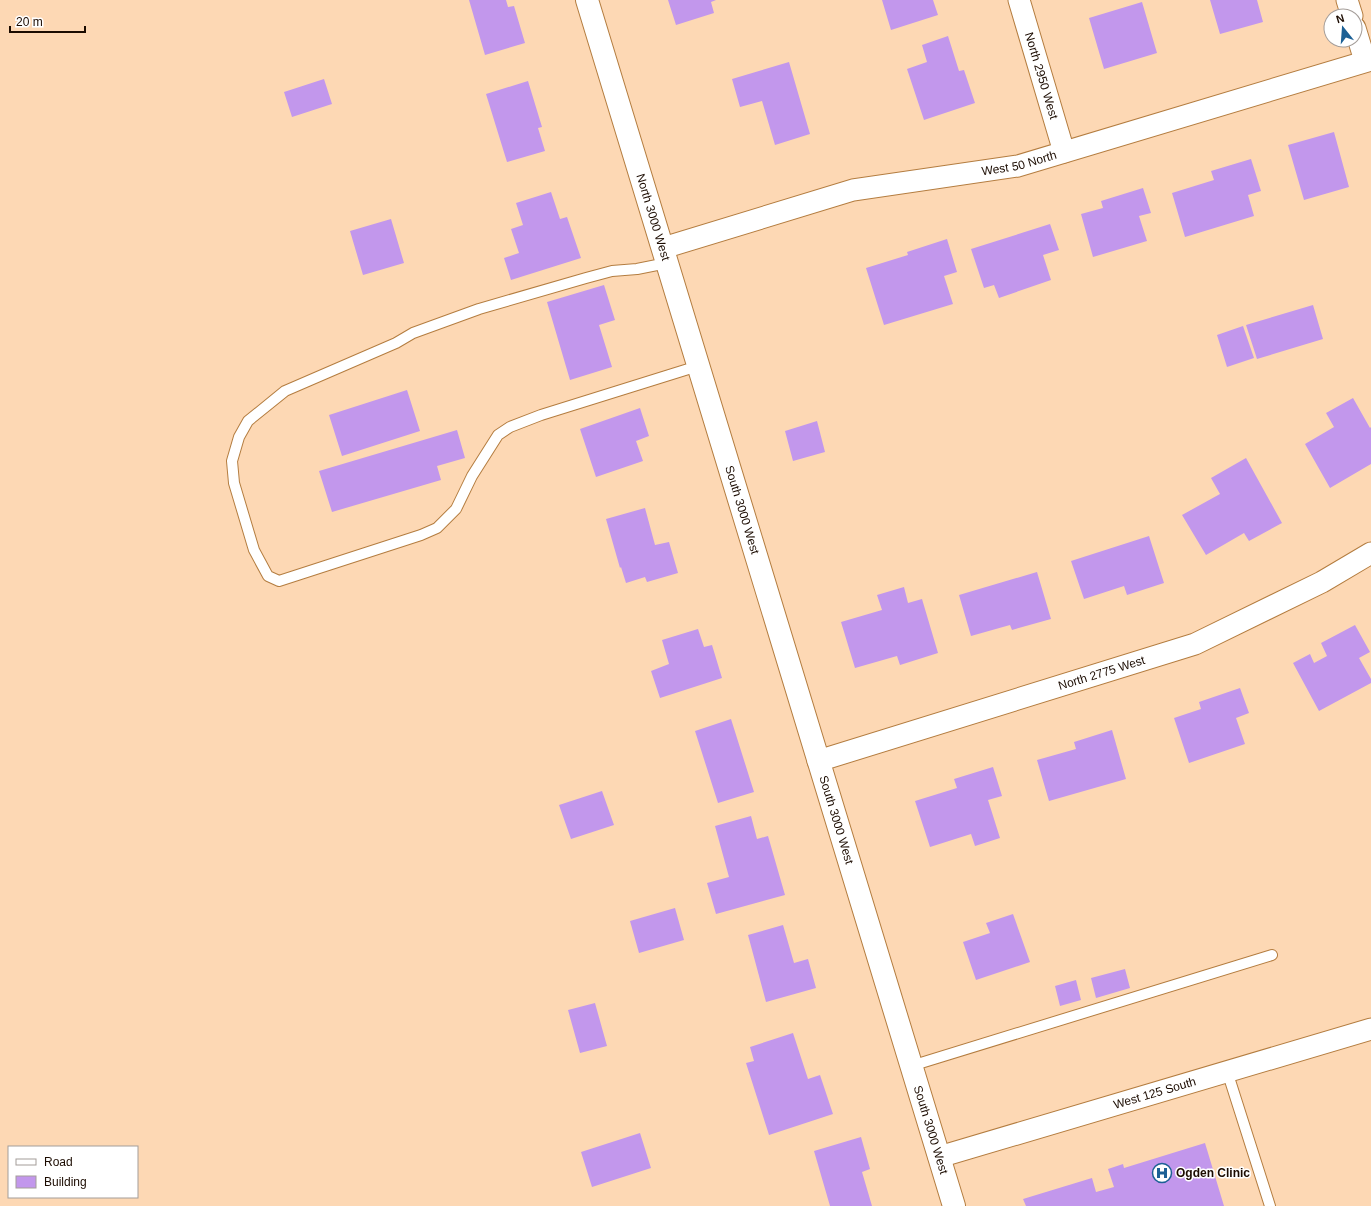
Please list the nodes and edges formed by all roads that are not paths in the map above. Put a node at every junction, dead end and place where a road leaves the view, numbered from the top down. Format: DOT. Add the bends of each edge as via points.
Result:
graph roads {
  1 [pos="587,0"];
  2 [pos="1019,0"];
  3 [pos="1363,48"];
  4 [pos="1368,61"];
  5 [pos="1064,152"];
  6 [pos="665,256"];
  7 [pos="698,366"];
  8 [pos="719,434"];
  9 [pos="1371,553"];
  10 [pos="818,760"];
  11 [pos="1272,955"];
  12 [pos="1371,1029"];
  13 [pos="911,1066"];
  14 [pos="1227,1072"];
  15 [pos="939,1157"];
  16 [pos="954,1206"];
  17 [pos="1270,1206"];
  1 -- 6 [label="main road, North 3000 West"];
  2 -- 5 [label="street, North 2950 West"];
  3 -- 4 [label="street"];
  4 -- 5 [label="street, West 50 North"];
  5 -- 6 [label="street, West 50 North" via="1018,166 853,190"];
  6 -- 7 [label="main road, North 3000 West"];
  6 -- 7 [label="lane" via="637,269 612,271 479,309 413,333 396,343 285,391 248,421 239,437 232,461 234,483 254,550 268,576 279,581 421,535 437,528 456,509 472,476 498,435 510,427"];
  7 -- 8 [label="main road, North 3000 West"];
  8 -- 10 [label="main road, South 3000 West"];
  9 -- 10 [label="street, North 2775 West" via="1322,582 1195,644"];
  10 -- 13 [label="main road, South 3000 West"];
  11 -- 13 [label="lane"];
  12 -- 14 [label="street, West 125 South"];
  13 -- 15 [label="main road, South 3000 West"];
  14 -- 15 [label="street, West 125 South"];
  14 -- 17 [label="lane"];
  15 -- 16 [label="main road, South 3000 West"];
}
